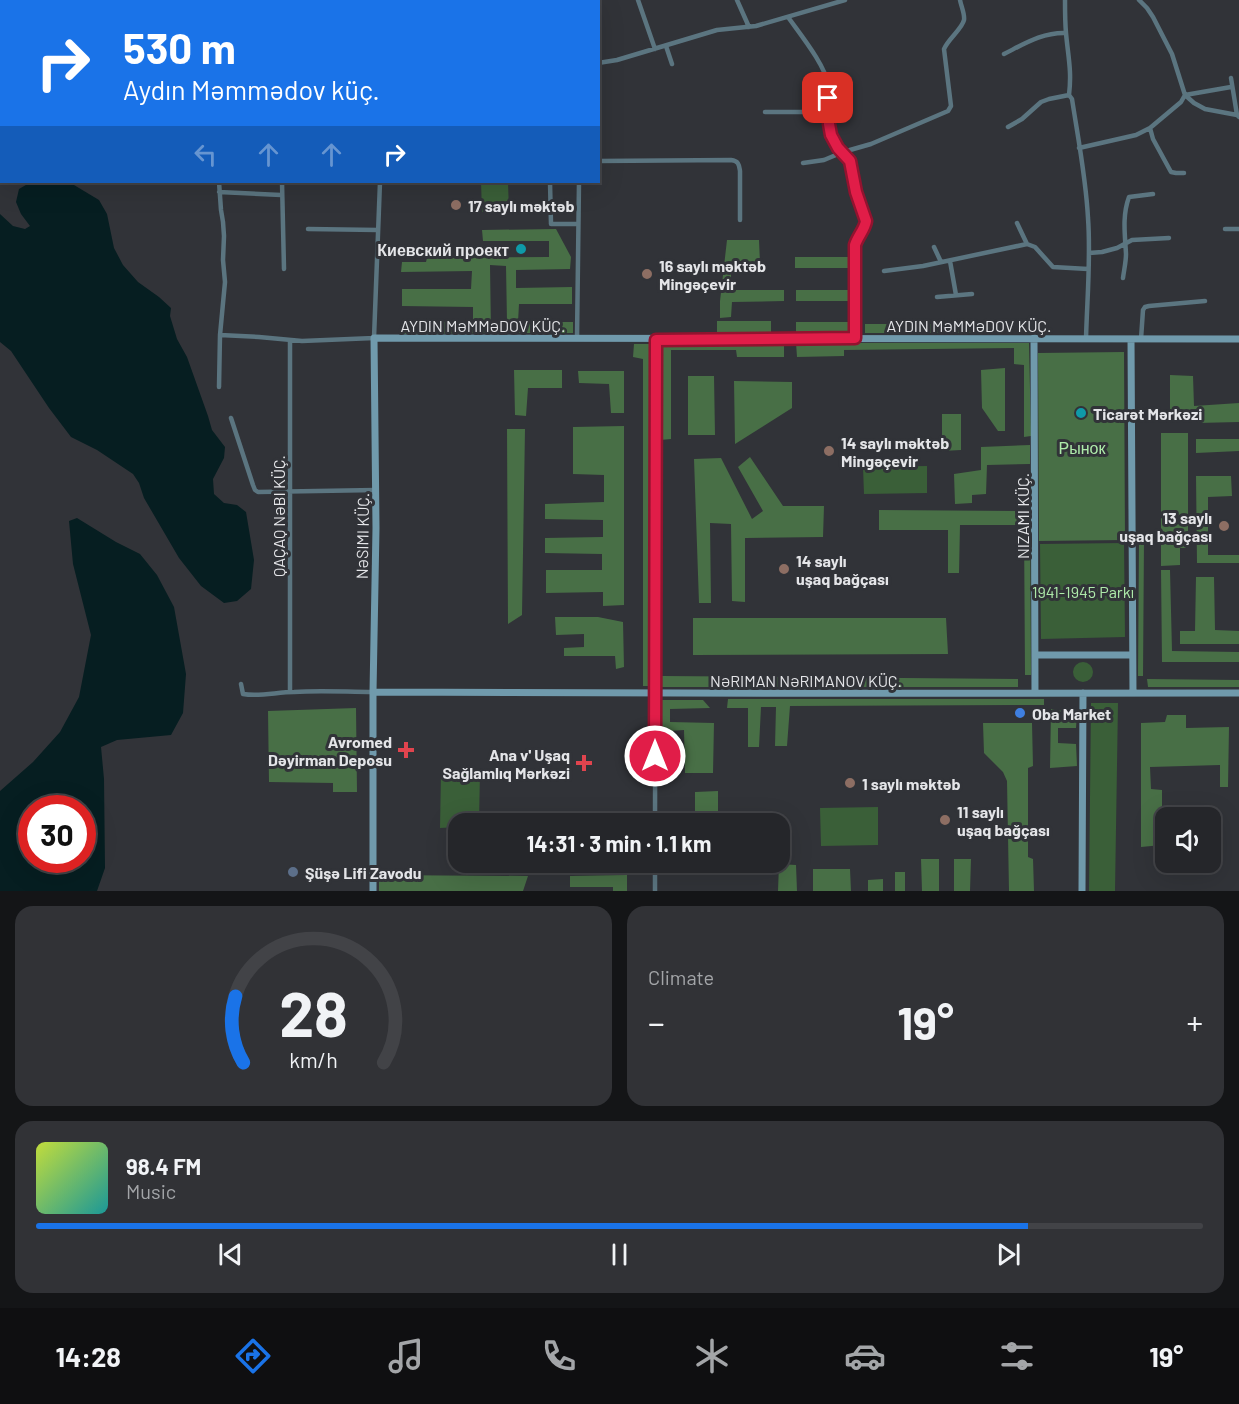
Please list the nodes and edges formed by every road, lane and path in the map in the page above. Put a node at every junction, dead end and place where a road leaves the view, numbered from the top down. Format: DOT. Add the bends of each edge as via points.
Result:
graph roads {
  1 [pos="638,0"];
  2 [pos="737,0"];
  3 [pos="843,0"];
  4 [pos="960,0"];
  5 [pos="1065,0"];
  6 [pos="1139,0"];
  7 [pos="788,17"];
  8 [pos="749,27"];
  9 [pos="1066,33"];
  10 [pos="666,46"];
  11 [pos="655,49"];
  12 [pos="1004,54"];
  13 [pos="600,63"];
  14 [pos="672,64"];
  15 [pos="1231,78"];
  16 [pos="1231,87"];
  17 [pos="1069,95"];
  18 [pos="1185,95"];
  19 [pos="1237,98"];
  20 [pos="765,112"];
  21 [pos="829,112"];
  22 [pos="1238,116"];
  23 [pos="1008,127"];
  24 [pos="1150,128"];
  25 [pos="1079,148"];
  26 [pos="843,152"];
  27 [pos="600,161"];
  28 [pos="803,162"];
  29 [pos="1184,172"];
  30 [pos="219,183"];
  31 [pos="282,183"];
  32 [pos="380,183"];
  33 [pos="550,183"];
  34 [pos="579,183"];
  35 [pos="219,192"];
  36 [pos="1153,194"];
  37 [pos="281,195"];
  38 [pos="740,220"];
  39 [pos="1017,223"];
  40 [pos="578,224"];
  41 [pos="308,229"];
  42 [pos="1239,229"];
  43 [pos="378,230"];
  44 [pos="1225,230"];
  45 [pos="1169,238"];
  46 [pos="1027,244"];
  47 [pos="1124,244"];
  48 [pos="934,247"];
  49 [pos="1089,253"];
  50 [pos="950,261"];
  51 [pos="941,262"];
  52 [pos="284,269"];
  53 [pos="1088,269"];
  54 [pos="884,271"];
  55 [pos="1123,278"];
  56 [pos="972,294"];
  57 [pos="956,296"];
  58 [pos="937,297"];
  59 [pos="1205,301"];
  60 [pos="220,335"];
  61 [pos="577,338"];
  62 [pos="855,338"];
  63 [pos="1034,338"];
  64 [pos="374,339"];
  65 [pos="1086,339"];
  66 [pos="1131,339"];
  67 [pos="1141,339"];
  68 [pos="1239,339"];
  69 [pos="290,340"];
  70 [pos="656,340"];
  71 [pos="219,387"];
  72 [pos="231,418"];
  73 [pos="291,490"];
  74 [pos="376,490"];
  75 [pos="1035,655"];
  76 [pos="1132,655"];
  77 [pos="241,684"];
  78 [pos="290,692"];
  79 [pos="373,692"];
  80 [pos="1133,692"];
  81 [pos="1035,693"];
  82 [pos="1083,693"];
  83 [pos="1239,693"];
  84 [pos="656,694"];
  85 [pos="655,813"];
  86 [pos="655,873"];
  87 [pos="372,891"];
  88 [pos="655,891"];
  89 [pos="1082,891"];
  1 -- 11 [label="street"];
  2 -- 8 [label="street"];
  3 -- 7 [label="street"];
  4 -- 26 [label="street" via="963,23 944,49 950,109 883,140"];
  5 -- 9 [label="street"];
  6 -- 18 [label="street" via="1153,17 1172,54"];
  7 -- 8 [label="street"];
  7 -- 21 [label="street" via="826,77"];
  8 -- 10 [label="street" via="717,30"];
  9 -- 12 [label="street" via="1036,38"];
  9 -- 17 [label="street"];
  10 -- 11 [label="street"];
  10 -- 14 [label="street"];
  11 -- 13 [label="street"];
  15 -- 16 [label="street"];
  16 -- 18 [label="street"];
  16 -- 19 [label="street"];
  17 -- 23 [label="street" via="1041,102"];
  17 -- 25 [label="street"];
  18 -- 22 [label="street" via="1205,109"];
  18 -- 24 [label="street"];
  19 -- 22 [label="street"];
  20 -- 21 [label="street"];
  21 -- 26 [label="street" via="831,135"];
  24 -- 25 [label="street"];
  24 -- 29 [label="street" via="1171,171"];
  25 -- 49 [label="street"];
  26 -- 28 [label="street" via="824,160"];
  26 -- 62 [label="street" via="850,161 866,221 855,245"];
  27 -- 38 [label="street" via="736,161 740,171"];
  30 -- 35 [label="street"];
  31 -- 37 [label="street"];
  32 -- 43 [label="street, NƏSIMI KÜÇ."];
  33 -- 40 [label="street" via="551,224"];
  34 -- 40 [label="street"];
  35 -- 37 [label="street"];
  35 -- 60 [label="street" via="225,282"];
  36 -- 47 [label="street" via="1129,197"];
  37 -- 52 [label="street"];
  39 -- 46 [label="street"];
  40 -- 61 [label="street"];
  41 -- 43 [label="street"];
  42 -- 44 [label="street"];
  43 -- 64 [label="street, NƏSIMI KÜÇ."];
  45 -- 47 [label="street"];
  46 -- 50 [label="street"];
  46 -- 53 [label="street" via="1035,247 1053,267"];
  47 -- 49 [label="street"];
  47 -- 55 [label="street"];
  48 -- 51 [label="street"];
  49 -- 53 [label="street"];
  50 -- 51 [label="street"];
  50 -- 57 [label="street"];
  51 -- 54 [label="street"];
  53 -- 65 [label="street"];
  56 -- 57 [label="street"];
  57 -- 58 [label="street"];
  59 -- 67 [label="street" via="1145,307"];
  60 -- 69 [label="street"];
  60 -- 71 [label="street"];
  61 -- 64 [label="street"];
  61 -- 70 [label="street"];
  62 -- 63 [label="street"];
  62 -- 70 [label="street"];
  63 -- 65 [label="street"];
  63 -- 75 [label="street, NIZAMI KÜÇ."];
  64 -- 69 [label="street"];
  64 -- 74 [label="street, NƏSIMI KÜÇ."];
  65 -- 66 [label="street"];
  66 -- 67 [label="street"];
  66 -- 76 [label="street"];
  67 -- 68 [label="street"];
  69 -- 73 [label="street, QAÇAQ NƏBI KÜÇ."];
  70 -- 84 [label="street"];
  72 -- 73 [label="street" via="255,490"];
  73 -- 74 [label="street"];
  73 -- 78 [label="street, QAÇAQ NƏBI KÜÇ."];
  74 -- 79 [label="street, NƏSIMI KÜÇ."];
  75 -- 76 [label="street"];
  75 -- 81 [label="street, NIZAMI KÜÇ."];
  76 -- 80 [label="street"];
  77 -- 78 [label="street" via="243,694 247,695"];
  78 -- 79 [label="street"];
  79 -- 84 [label="street, NƏRIMAN NƏRIMANOV KÜÇ."];
  79 -- 87 [label="street, NƏSIMI KÜÇ."];
  80 -- 82 [label="street, NƏRIMAN NƏRIMANOV KÜÇ."];
  80 -- 83 [label="street, NƏRIMAN NƏRIMANOV KÜÇ."];
  81 -- 82 [label="street, NƏRIMAN NƏRIMANOV KÜÇ."];
  81 -- 84 [label="street, NƏRIMAN NƏRIMANOV KÜÇ."];
  82 -- 89 [label="street"];
  84 -- 85 [label="street"];
  86 -- 88 [label="street"];
}
